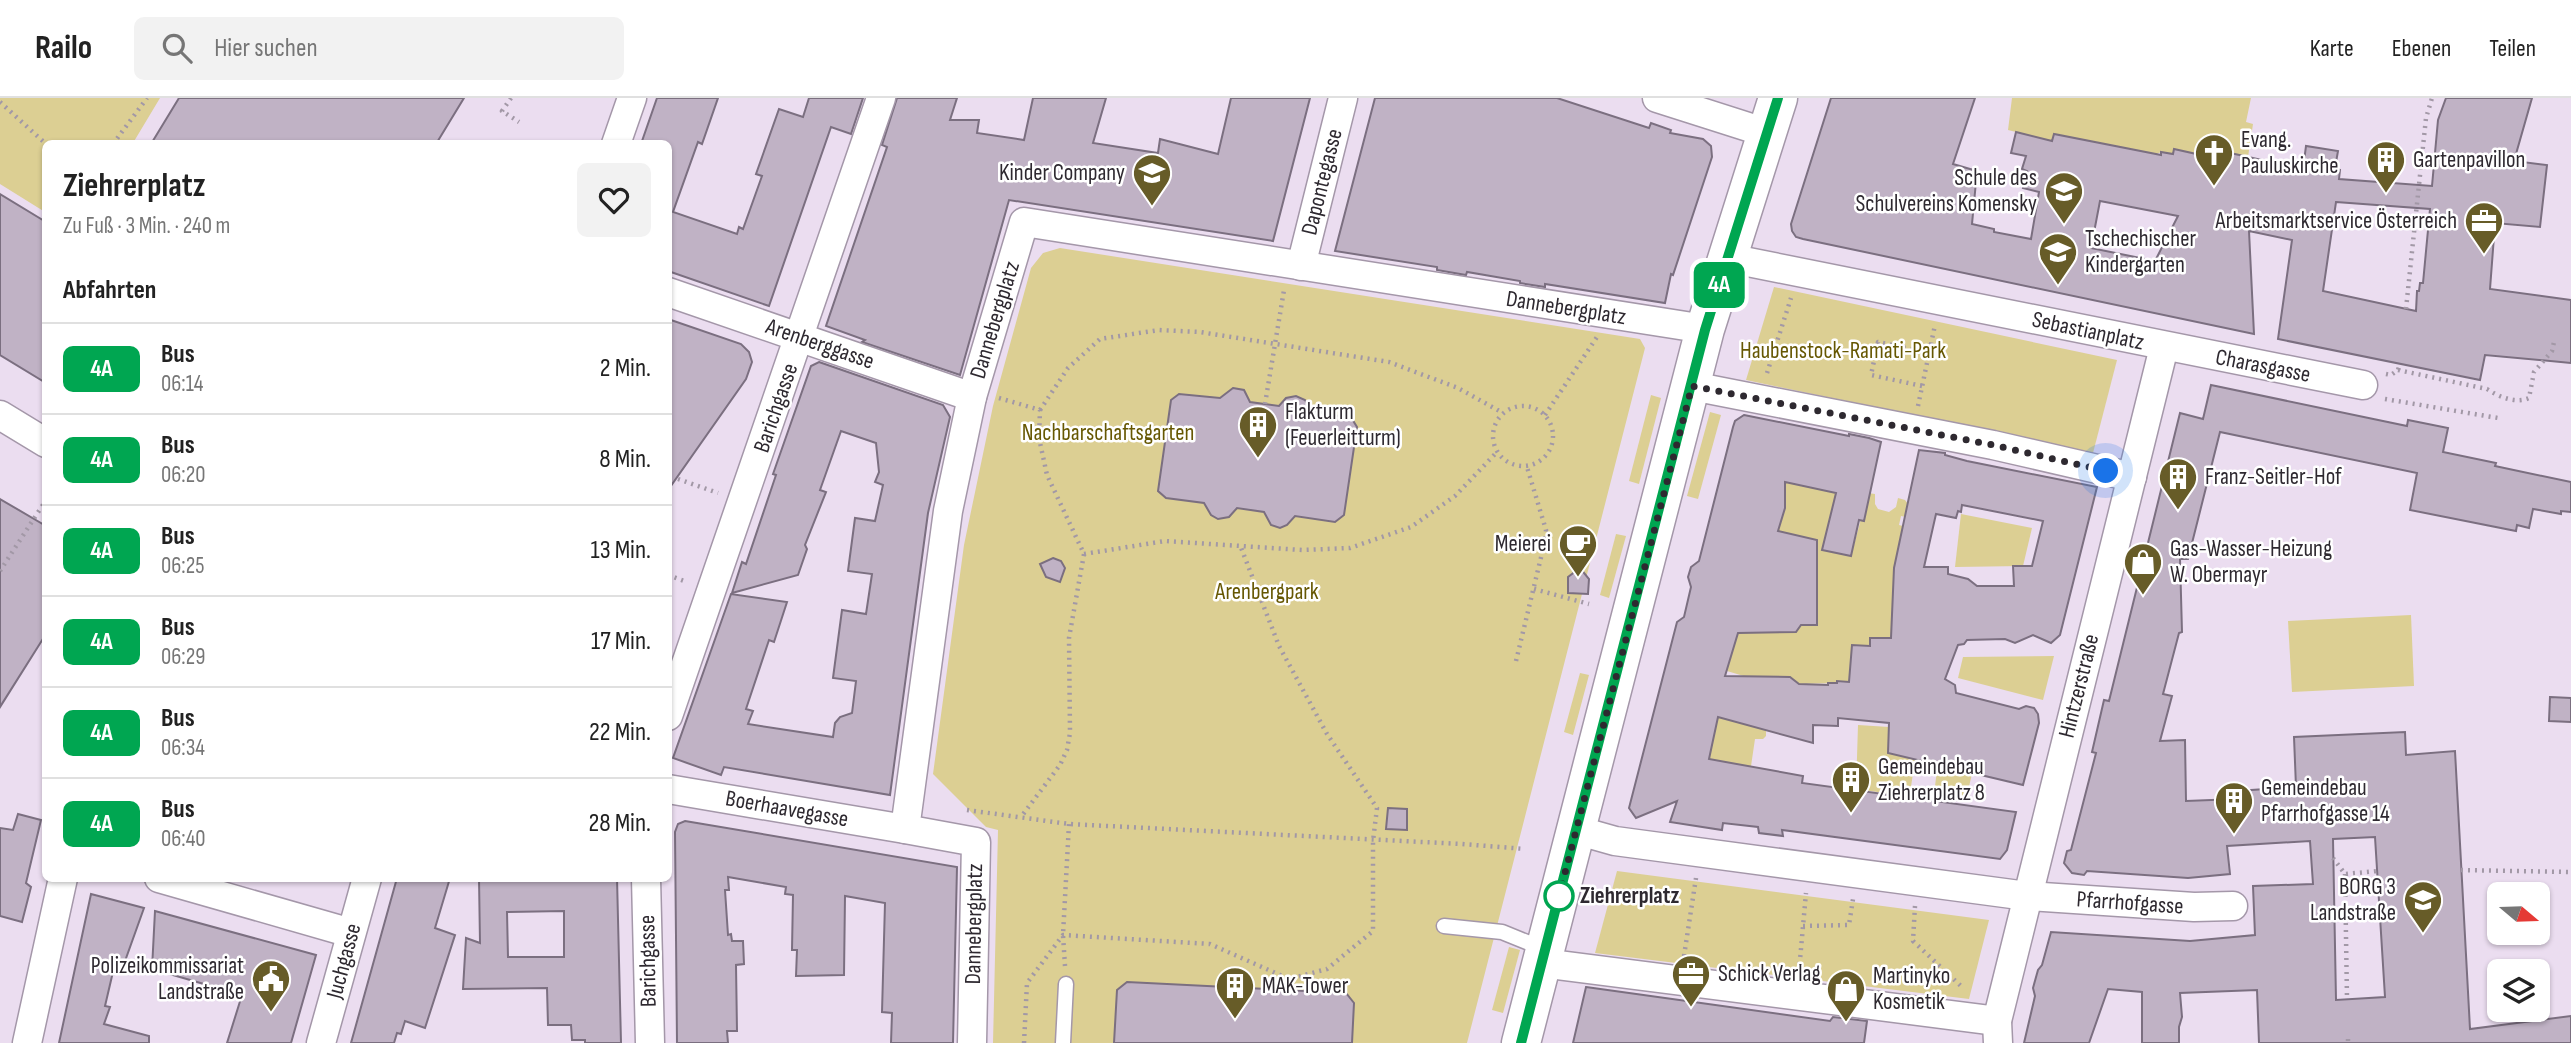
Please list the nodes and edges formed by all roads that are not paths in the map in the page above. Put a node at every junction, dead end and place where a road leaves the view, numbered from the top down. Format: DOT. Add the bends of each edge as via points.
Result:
graph roads {
  1 [pos="632,98"];
  2 [pos="881,98"];
  3 [pos="1343,98"];
  4 [pos="1657,98"];
  5 [pos="1773,116"];
  6 [pos="617,140"];
  7 [pos="1728,258"];
  8 [pos="1293,272"];
  9 [pos="672,293"];
  10 [pos="1705,330"];
  11 [pos="800,338"];
  12 [pos="2164,347"];
  13 [pos="1692,386"];
  14 [pos="2377,386"];
  15 [pos="984,397"];
  16 [pos="0,415"];
  17 [pos="42,441"];
  18 [pos="2132,477"];
  19 [pos="672,705"];
  20 [pos="672,790"];
  21 [pos="905,830"];
  22 [pos="1576,830"];
  23 [pos="62,882"];
  24 [pos="173,882"];
  25 [pos="366,882"];
  26 [pos="646,882"];
  27 [pos="2027,896"];
  28 [pos="2233,906"];
  29 [pos="1444,926"];
  30 [pos="351,933"];
  31 [pos="1544,956"];
  32 [pos="1066,984"];
  33 [pos="1997,1032"];
  34 [pos="27,1043"];
  35 [pos="321,1043"];
  36 [pos="650,1043"];
  37 [pos="972,1043"];
  38 [pos="1063,1043"];
  39 [pos="1521,1043"];
  1 -- 6 [label="street"];
  2 -- 11 [label="street, Barichgasse"];
  3 -- 8 [label="street, Dapontegasse"];
  4 -- 5 [label="street"];
  5 -- 7 [label="street"];
  7 -- 10 [label="street"];
  7 -- 12 [label="street, Sebastianplatz"];
  8 -- 10 [label="street, Dannebergplatz"];
  8 -- 15 [label="street, Dannebergplatz" via="1024,222"];
  9 -- 11 [label="street, Arenberggasse"];
  10 -- 13 [label="street"];
  11 -- 15 [label="street, Arenberggasse"];
  11 -- 19 [label="street, Barichgasse"];
  12 -- 14 [label="street, Charasgasse"];
  12 -- 18 [label="street, Sebastianplatz"];
  13 -- 18 [label="street"];
  13 -- 22 [label="street"];
  15 -- 21 [label="street, Dannebergplatz" via="948,511"];
  16 -- 17 [label="street"];
  18 -- 27 [label="street, Hintzerstraße"];
  20 -- 21 [label="street, Boerhaavegasse"];
  21 -- 37 [label="street, Dannebergplatz" via="976,842"];
  22 -- 27 [label="street" via="1615,841"];
  22 -- 31 [label="street"];
  23 -- 34 [label="street"];
  24 -- 30 [label="street"];
  25 -- 30 [label="street, Juchgasse"];
  26 -- 36 [label="street, Barichgasse"];
  27 -- 28 [label="street, Pfarrhofgasse"];
  27 -- 33 [label="street"];
  29 -- 31 [label="lane" via="1502,932"];
  30 -- 35 [label="street, Juchgasse"];
  31 -- 33 [label="street"];
  31 -- 39 [label="street"];
  32 -- 38 [label="lane"];
}
